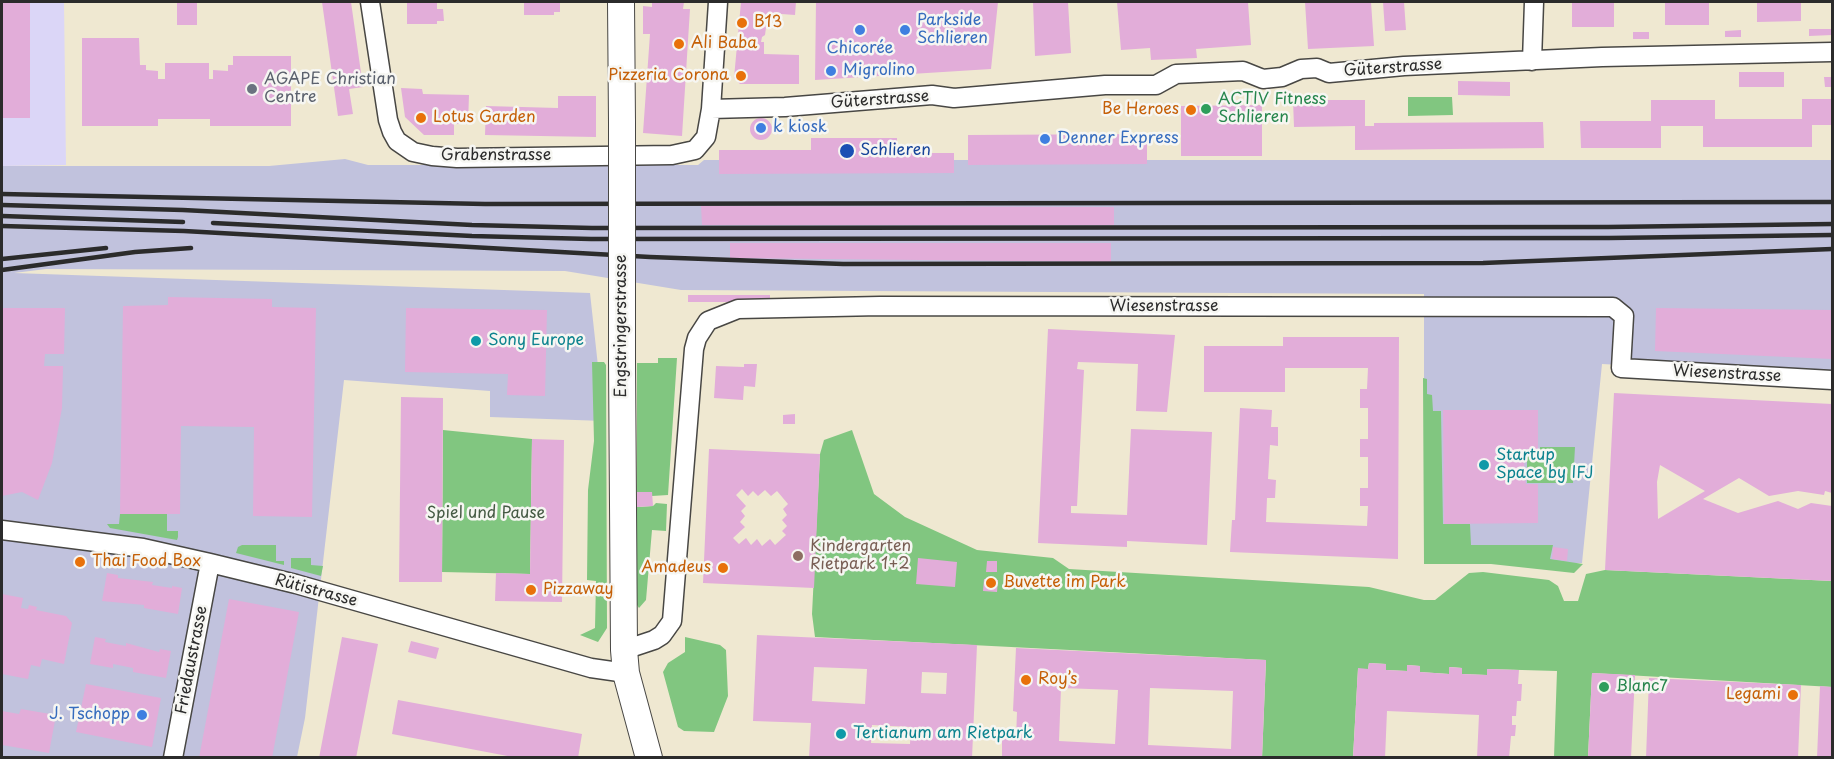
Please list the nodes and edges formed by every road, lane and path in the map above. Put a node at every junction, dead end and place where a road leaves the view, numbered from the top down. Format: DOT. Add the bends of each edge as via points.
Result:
graph roads {
  1 [pos="370,2"];
  2 [pos="621,2"];
  3 [pos="718,2"];
  4 [pos="1534,2"];
  5 [pos="1833,52"];
  6 [pos="1532,61"];
  7 [pos="711,109"];
  8 [pos="1833,380"];
  9 [pos="2,530"];
  10 [pos="210,563"];
  11 [pos="625,662"];
  12 [pos="173,758"];
  13 [pos="649,758"];
  1 -- 7 [label="street, Grabenstrasse" via="389,127 405,147 423,155 680,155 704,142"];
  2 -- 11 [label="main road, Engstringerstrasse, bridge"];
  3 -- 7 [label="street, Grabenstrasse"];
  4 -- 6 [label="street"];
  5 -- 6 [label="street, Güterstrasse"];
  6 -- 7 [label="street, Güterstrasse" via="1329,73 1317,68 1301,69 1263,79 1243,71 1176,74 1156,85"];
  8 -- 11 [label="street, Wiesenstrasse" via="1621,368 1624,316 1613,307 738,309 716,316 702,328 694,349 672,621 662,635"];
  9 -- 10 [label="street, Rütistrasse" via="142,548"];
  10 -- 11 [label="street, Rütistrasse" via="591,668"];
  10 -- 12 [label="street, Friedaustrasse"];
  11 -- 13 [label="main road, Engstringerstrasse"];
}
